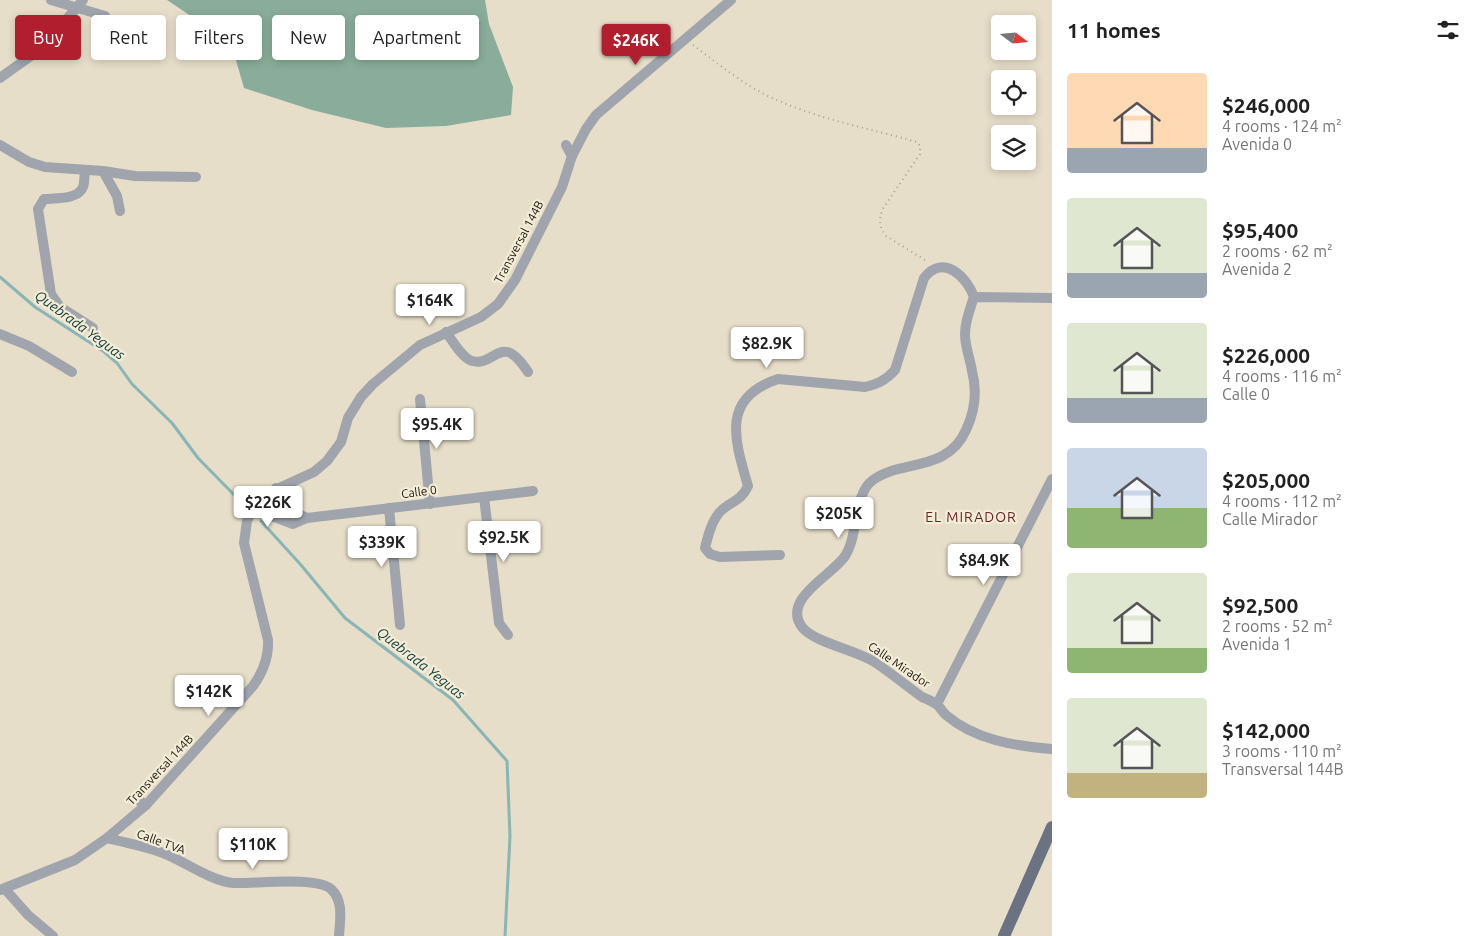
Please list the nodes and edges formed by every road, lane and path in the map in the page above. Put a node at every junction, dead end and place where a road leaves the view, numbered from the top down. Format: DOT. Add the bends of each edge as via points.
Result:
graph roads {
  1 [pos="51,0"];
  2 [pos="84,0"];
  3 [pos="731,0"];
  4 [pos="76,9"];
  5 [pos="103,15"];
  6 [pos="690,43"];
  7 [pos="4,75"];
  8 [pos="0,144"];
  9 [pos="566,145"];
  10 [pos="572,156"];
  11 [pos="85,170"];
  12 [pos="103,171"];
  13 [pos="196,177"];
  14 [pos="120,211"];
  15 [pos="936,268"];
  16 [pos="974,297"];
  17 [pos="1052,298"];
  18 [pos="93,328"];
  19 [pos="446,332"];
  20 [pos="0,334"];
  21 [pos="72,372"];
  22 [pos="528,372"];
  23 [pos="420,399"];
  24 [pos="1052,479"];
  25 [pos="276,488"];
  26 [pos="533,491"];
  27 [pos="484,497"];
  28 [pos="430,504"];
  29 [pos="257,505"];
  30 [pos="389,508"];
  31 [pos="307,518"];
  32 [pos="780,555"];
  33 [pos="400,625"];
  34 [pos="508,635"];
  35 [pos="937,704"];
  36 [pos="1052,748"];
  37 [pos="135,798"];
  38 [pos="146,805"];
  39 [pos="1052,827"];
  40 [pos="108,838"];
  41 [pos="2,889"];
  42 [pos="53,936"];
  43 [pos="339,936"];
  44 [pos="1004,936"];
  1 -- 4 [label="street"];
  2 -- 4 [label="street"];
  3 -- 10 [label="street, Transversal 144B" via="596,115"];
  4 -- 5 [label="street"];
  4 -- 7 [label="street" via="42,48"];
  6 -- 15 [label="path" via="767,95 808,111 917,142 920,154 882,210 880,225 886,236"];
  8 -- 11 [label="street" via="36,165"];
  9 -- 10 [label="street"];
  10 -- 19 [label="street, Transversal 144B" via="562,187 515,280 498,304 481,317"];
  11 -- 12 [label="street"];
  11 -- 18 [label="street" via="83,188 79,192 44,199 38,209 50,294 60,307"];
  12 -- 13 [label="street" via="135,176"];
  12 -- 14 [label="street" via="117,196"];
  15 -- 16 [label="street" via="953,270 964,278"];
  15 -- 32 [label="street" via="924,278 895,370 886,379 875,385 857,387 778,379 756,389 739,411 735,440 748,486 744,496 720,512 708,534 705,548 710,554 720,557"];
  16 -- 17 [label="street"];
  16 -- 35 [label="street, Calle Mirador" via="965,334 976,390 966,431 953,448 938,458 890,472 873,479 864,488 853,539 846,555 806,594 797,616 802,627 812,635 872,660"];
  19 -- 22 [label="street" via="468,358 479,361 508,352 519,358"];
  19 -- 25 [label="street, Transversal 144B" via="420,345 361,397 348,418 341,442 314,472"];
  20 -- 21 [label="street" via="29,346"];
  23 -- 28 [label="street"];
  24 -- 35 [label="street"];
  25 -- 29 [label="street, Transversal 144B"];
  25 -- 31 [label="street" via="294,513"];
  26 -- 27 [label="street, Calle 0"];
  27 -- 28 [label="street, Calle 0"];
  27 -- 34 [label="street" via="499,623"];
  28 -- 30 [label="street, Calle 0"];
  29 -- 31 [label="street, Calle 0" via="293,524"];
  29 -- 38 [label="street, Transversal 144B" via="248,521 244,543 268,640 265,664 253,686"];
  30 -- 31 [label="street, Calle 0"];
  30 -- 33 [label="street"];
  35 -- 36 [label="street, Calle Mirador" via="944,714 990,739"];
  37 -- 38 [label="street"];
  38 -- 40 [label="street, Transversal 144B"];
  39 -- 44 [label="main road"];
  40 -- 41 [label="street, Transversal 144B" via="75,860"];
  40 -- 43 [label="street, Calle TVA" via="163,853 231,883 318,882 331,889 338,900 341,911"];
  41 -- 42 [label="street"];
}
